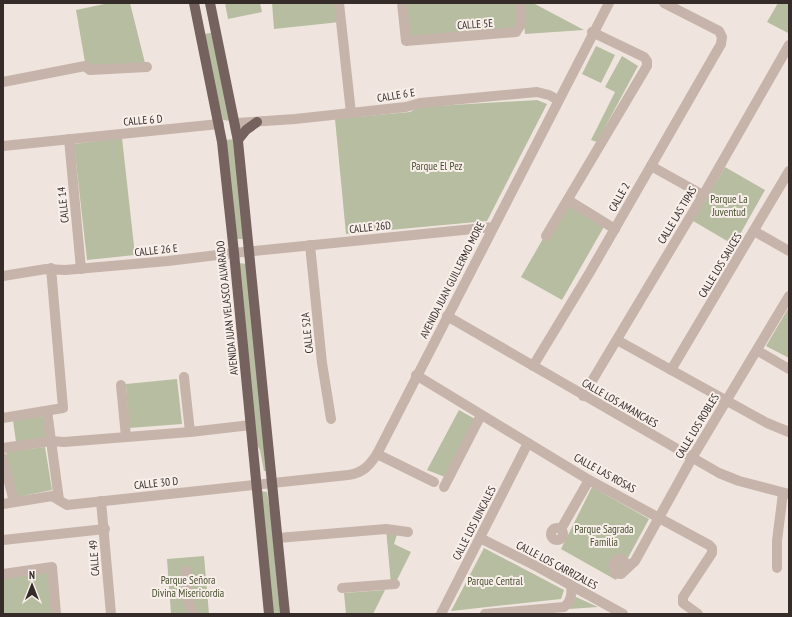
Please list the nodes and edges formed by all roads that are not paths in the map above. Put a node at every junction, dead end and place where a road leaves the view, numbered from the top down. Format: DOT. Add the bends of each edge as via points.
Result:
graph roads {
  1 [pos="194,3"];
  2 [pos="210,3"];
  3 [pos="339,3"];
  4 [pos="402,3"];
  5 [pos="520,3"];
  6 [pos="609,3"];
  7 [pos="664,3"];
  8 [pos="213,17"];
  9 [pos="198,21"];
  10 [pos="592,32"];
  11 [pos="788,50"];
  12 [pos="147,67"];
  13 [pos="3,82"];
  14 [pos="558,100"];
  15 [pos="351,113"];
  16 [pos="257,122"];
  17 [pos="236,126"];
  18 [pos="220,127"];
  19 [pos="69,139"];
  20 [pos="238,140"];
  21 [pos="3,146"];
  22 [pos="651,166"];
  23 [pos="789,171"];
  24 [pos="703,194"];
  25 [pos="568,200"];
  26 [pos="493,227"];
  27 [pos="615,229"];
  28 [pos="754,231"];
  29 [pos="546,236"];
  30 [pos="310,245"];
  31 [pos="249,251"];
  32 [pos="789,251"];
  33 [pos="234,253"];
  34 [pos="51,268"];
  35 [pos="81,269"];
  36 [pos="3,276"];
  37 [pos="789,296"];
  38 [pos="446,316"];
  39 [pos="617,340"];
  40 [pos="758,351"];
  41 [pos="533,366"];
  42 [pos="789,369"];
  43 [pos="671,370"];
  44 [pos="416,375"];
  45 [pos="184,377"];
  46 [pos="121,385"];
  47 [pos="583,396"];
  48 [pos="726,401"];
  49 [pos="47,411"];
  50 [pos="481,415"];
  51 [pos="3,418"];
  52 [pos="330,419"];
  53 [pos="251,425"];
  54 [pos="190,432"];
  55 [pos="789,432"];
  56 [pos="126,437"];
  57 [pos="51,441"];
  58 [pos="528,443"];
  59 [pos="3,448"];
  60 [pos="377,454"];
  61 [pos="3,458"];
  62 [pos="692,458"];
  63 [pos="589,480"];
  64 [pos="434,482"];
  65 [pos="272,483"];
  66 [pos="257,484"];
  67 [pos="444,487"];
  68 [pos="786,494"];
  69 [pos="59,500"];
  70 [pos="101,501"];
  71 [pos="14,502"];
  72 [pos="3,504"];
  73 [pos="659,516"];
  74 [pos="561,529"];
  75 [pos="104,530"];
  76 [pos="408,532"];
  77 [pos="278,538"];
  78 [pos="480,538"];
  79 [pos="3,540"];
  80 [pos="627,568"];
  81 [pos="777,568"];
  82 [pos="186,571"];
  83 [pos="3,574"];
  84 [pos="395,584"];
  85 [pos="570,584"];
  86 [pos="342,588"];
  87 [pos="446,602"];
  88 [pos="56,614"];
  89 [pos="111,614"];
  90 [pos="193,614"];
  91 [pos="269,614"];
  92 [pos="285,614"];
  93 [pos="441,614"];
  94 [pos="452,614"];
  95 [pos="485,614"];
  96 [pos="623,614"];
  97 [pos="698,614"];
  1 -- 9 [label="main road, AVENIDA JUAN VELASCO ALVARADO"];
  2 -- 8 [label="main road"];
  3 -- 15 [label="street"];
  4 -- 5 [label="street, CALLE 5E" via="406,41 511,33 520,29"];
  6 -- 10 [label="street, AVENIDA JUAN GUILLERMO MORE"];
  7 -- 22 [label="street, CALLE 2" via="719,31 722,37 721,44"];
  8 -- 9 [label="main road"];
  8 -- 17 [label="main road"];
  9 -- 18 [label="main road, AVENIDA JUAN VELASCO ALVARADO"];
  10 -- 14 [label="street, AVENIDA JUAN GUILLERMO MORE"];
  10 -- 25 [label="street" via="644,57 647,66"];
  11 -- 24 [label="street, CALLE LAS TIPAS"];
  12 -- 13 [label="street" via="90,70 86,66"];
  14 -- 15 [label="street, CALLE 6 E" via="537,92 420,103"];
  14 -- 26 [label="street, AVENIDA JUAN GUILLERMO MORE"];
  15 -- 16 [label="street, CALLE 6 E"];
  16 -- 17 [label="street, CALLE 6 E"];
  16 -- 20 [label="main road"];
  17 -- 18 [label="main road"];
  17 -- 20 [label="main road"];
  18 -- 19 [label="street, CALLE 6 D"];
  18 -- 33 [label="main road, AVENIDA JUAN VELASCO ALVARADO"];
  19 -- 21 [label="street, CALLE 6 D"];
  19 -- 35 [label="street, CALLE 14"];
  20 -- 31 [label="main road"];
  22 -- 24 [label="street"];
  22 -- 27 [label="street, CALLE 2"];
  23 -- 28 [label="street, CALLE LOS SAUCES"];
  24 -- 39 [label="street, CALLE LAS TIPAS"];
  25 -- 27 [label="street"];
  25 -- 29 [label="street"];
  26 -- 30 [label="street, CALLE 26D"];
  26 -- 38 [label="street, AVENIDA JUAN GUILLERMO MORE"];
  27 -- 41 [label="street, CALLE 2"];
  28 -- 32 [label="street"];
  28 -- 43 [label="street, CALLE LOS SAUCES"];
  30 -- 31 [label="street, CALLE 26D"];
  30 -- 52 [label="street, CALLE 52A"];
  31 -- 33 [label="street, CALLE 26 E"];
  31 -- 65 [label="main road"];
  33 -- 35 [label="street, CALLE 26 E"];
  33 -- 53 [label="main road, AVENIDA JUAN VELASCO ALVARADO"];
  34 -- 35 [label="street, CALLE 26 E"];
  34 -- 36 [label="street, CALLE 26 E"];
  34 -- 49 [label="street" via="63,408"];
  37 -- 40 [label="street, CALLE LOS ROBLES"];
  38 -- 41 [label="street, CALLE LOS AMANCAES"];
  38 -- 44 [label="street, AVENIDA JUAN GUILLERMO MORE"];
  39 -- 43 [label="street"];
  39 -- 47 [label="street, CALLE LAS TIPAS"];
  40 -- 42 [label="street"];
  40 -- 48 [label="street, CALLE LOS ROBLES"];
  41 -- 47 [label="street, CALLE LOS AMANCAES"];
  43 -- 48 [label="street"];
  44 -- 50 [label="street, CALLE LAS ROSAS"];
  44 -- 60 [label="street, AVENIDA JUAN GUILLERMO MORE"];
  45 -- 54 [label="street"];
  46 -- 56 [label="street"];
  47 -- 62 [label="street, CALLE LOS AMANCAES"];
  48 -- 55 [label="street"];
  48 -- 62 [label="street, CALLE LOS ROBLES"];
  49 -- 51 [label="street"];
  49 -- 57 [label="street"];
  50 -- 58 [label="street, CALLE LAS ROSAS"];
  50 -- 67 [label="street"];
  53 -- 54 [label="street"];
  53 -- 66 [label="main road, AVENIDA JUAN VELASCO ALVARADO"];
  54 -- 56 [label="street"];
  56 -- 57 [label="street"];
  57 -- 59 [label="street"];
  57 -- 69 [label="street"];
  58 -- 63 [label="street, CALLE LAS ROSAS"];
  58 -- 78 [label="street, CALLE LOS JUNCALES"];
  60 -- 64 [label="street"];
  60 -- 65 [label="street, AVENIDA JUAN GUILLERMO MORE" via="365,469 357,474"];
  61 -- 71 [label="street"];
  62 -- 68 [label="street, CALLE LOS AMANCAES" via="738,481"];
  62 -- 73 [label="street, CALLE LOS ROBLES"];
  63 -- 73 [label="street, CALLE LAS ROSAS"];
  63 -- 74 [label="street"];
  65 -- 66 [label="street, AVENIDA JUAN GUILLERMO MORE"];
  65 -- 77 [label="main road"];
  66 -- 70 [label="street, CALLE 30 D"];
  66 -- 91 [label="main road, AVENIDA JUAN VELASCO ALVARADO"];
  68 -- 81 [label="street" via="777,541"];
  69 -- 70 [label="street, CALLE 30 D" via="67,505"];
  69 -- 71 [label="street, CALLE 30 D" via="52,496"];
  70 -- 75 [label="street, CALLE 49"];
  71 -- 72 [label="street, CALLE 30 D"];
  73 -- 80 [label="street, CALLE LOS ROBLES" via="635,561"];
  73 -- 97 [label="street, CALLE LAS ROSAS" via="712,548 712,553 683,597 683,603"];
  75 -- 79 [label="street"];
  75 -- 89 [label="street, CALLE 49"];
  76 -- 77 [label="street" via="386,529"];
  77 -- 92 [label="main road"];
  78 -- 85 [label="street, CALLE LOS CARRIZALES"];
  78 -- 87 [label="street, CALLE LOS JUNCALES"];
  82 -- 90 [label="street" via="187,596"];
  83 -- 88 [label="street" via="52,567"];
  84 -- 86 [label="street"];
  85 -- 95 [label="street" via="571,596 569,603 564,607"];
  85 -- 96 [label="street, CALLE LOS CARRIZALES"];
  87 -- 93 [label="street, CALLE LOS JUNCALES"];
  87 -- 94 [label="street"];
}
